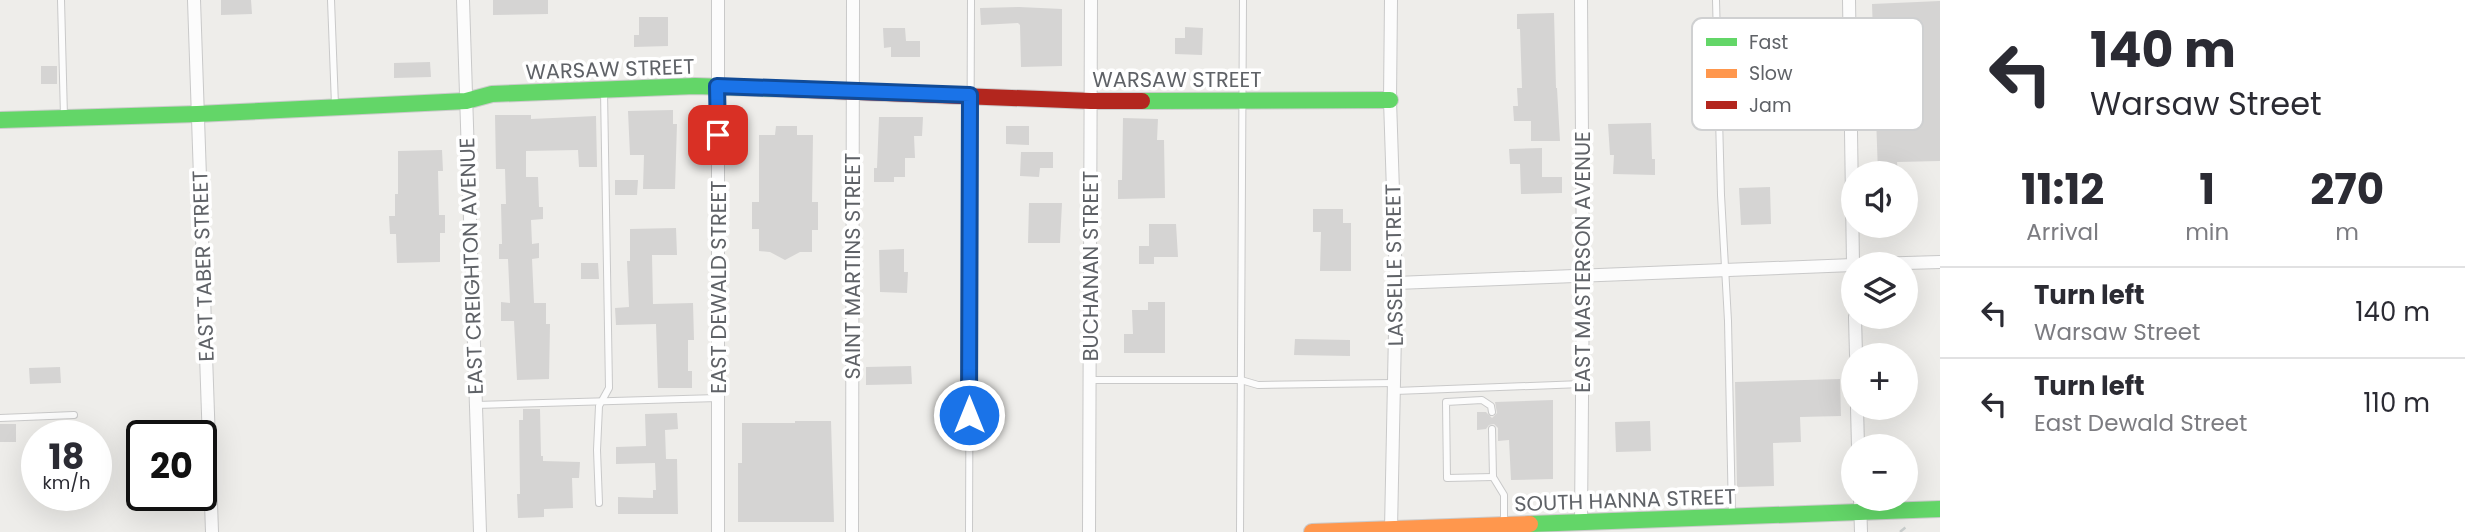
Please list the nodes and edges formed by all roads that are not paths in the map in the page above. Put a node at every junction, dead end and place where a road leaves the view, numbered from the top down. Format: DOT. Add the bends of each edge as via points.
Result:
graph roads {
  1 [pos="61,0"];
  2 [pos="194,0"];
  3 [pos="331,0"];
  4 [pos="463,0"];
  5 [pos="718,0"];
  6 [pos="853,0"];
  7 [pos="971,0"];
  8 [pos="1091,0"];
  9 [pos="1243,0"];
  10 [pos="1391,0"];
  11 [pos="1581,0"];
  12 [pos="1716,0"];
  13 [pos="1849,0"];
  14 [pos="1717,18"];
  15 [pos="1849,18"];
  16 [pos="717,86"];
  17 [pos="604,89"];
  18 [pos="852,90"];
  19 [pos="970,95"];
  20 [pos="1242,100"];
  21 [pos="1390,100"];
  22 [pos="466,101"];
  23 [pos="1091,101"];
  24 [pos="335,107"];
  25 [pos="197,114"];
  26 [pos="64,118"];
  27 [pos="0,120"];
  28 [pos="1720,130"];
  29 [pos="1851,130"];
  30 [pos="1853,252"];
  31 [pos="1940,262"];
  32 [pos="1918,263"];
  33 [pos="1841,265"];
  34 [pos="1724,270"];
  35 [pos="1583,275"];
  36 [pos="1396,283"];
  37 [pos="1090,380"];
  38 [pos="1241,380"];
  39 [pos="1582,384"];
  40 [pos="1394,387"];
  41 [pos="718,398"];
  42 [pos="602,401"];
  43 [pos="476,405"];
  44 [pos="1492,412"];
  45 [pos="74,415"];
  46 [pos="0,418"];
  47 [pos="1492,429"];
  48 [pos="1493,477"];
  49 [pos="599,503"];
  50 [pos="1841,508"];
  51 [pos="1918,508"];
  52 [pos="1940,509"];
  53 [pos="1860,511"];
  54 [pos="1732,518"];
  55 [pos="1581,523"];
  56 [pos="1504,525"];
  57 [pos="1391,529"];
  58 [pos="212,532"];
  59 [pos="480,532"];
  60 [pos="718,532"];
  61 [pos="852,532"];
  62 [pos="969,532"];
  63 [pos="1089,532"];
  64 [pos="1240,532"];
  65 [pos="1312,532"];
  66 [pos="1861,532"];
  1 -- 26 [label="lane"];
  2 -- 25 [label="street, EAST TABER STREET"];
  3 -- 24 [label="lane"];
  4 -- 22 [label="street, EAST CREIGHTON AVENUE"];
  5 -- 16 [label="street, EAST DEWALD STREET"];
  6 -- 18 [label="street, SAINT MARTINS STREET"];
  7 -- 19 [label="lane"];
  8 -- 23 [label="street, BUCHANAN STREET"];
  9 -- 20 [label="lane"];
  10 -- 21 [label="street, LASSELLE STREET"];
  11 -- 35 [label="street, EAST MASTERSON AVENUE"];
  12 -- 14 [label="lane"];
  13 -- 15 [label="street"];
  16 -- 17 [label="street, WARSAW STREET"];
  16 -- 18 [label="street, WARSAW STREET"];
  16 -- 41 [label="street, EAST DEWALD STREET"];
  17 -- 22 [label="street, WARSAW STREET" via="492,94"];
  17 -- 42 [label="lane" via="609,388"];
  18 -- 19 [label="street, WARSAW STREET"];
  18 -- 61 [label="street, SAINT MARTINS STREET"];
  19 -- 23 [label="street, WARSAW STREET"];
  19 -- 62 [label="lane"];
  20 -- 21 [label="street, WARSAW STREET"];
  20 -- 23 [label="street, WARSAW STREET"];
  20 -- 38 [label="lane"];
  21 -- 36 [label="street, LASSELLE STREET"];
  22 -- 24 [label="street, WARSAW STREET"];
  22 -- 43 [label="street, EAST CREIGHTON AVENUE"];
  23 -- 37 [label="street, BUCHANAN STREET"];
  24 -- 25 [label="street, WARSAW STREET"];
  25 -- 26 [label="street, WARSAW STREET"];
  25 -- 58 [label="street, EAST TABER STREET"];
  26 -- 27 [label="street, WARSAW STREET"];
  28 -- 34 [label="lane"];
  29 -- 30 [label="street"];
  31 -- 32 [label="street"];
  33 -- 34 [label="street"];
  34 -- 35 [label="street"];
  34 -- 54 [label="lane"];
  35 -- 36 [label="street"];
  35 -- 39 [label="street, EAST MASTERSON AVENUE"];
  36 -- 40 [label="street, LASSELLE STREET"];
  37 -- 38 [label="lane"];
  37 -- 63 [label="street, BUCHANAN STREET"];
  38 -- 40 [label="lane" via="1258,385"];
  38 -- 64 [label="lane"];
  39 -- 40 [label="lane"];
  39 -- 55 [label="street, EAST MASTERSON AVENUE"];
  40 -- 57 [label="street, LASSELLE STREET"];
  41 -- 42 [label="lane"];
  41 -- 60 [label="street, EAST DEWALD STREET"];
  42 -- 43 [label="lane"];
  42 -- 49 [label="lane" via="597,450"];
  43 -- 59 [label="street, EAST CREIGHTON AVENUE"];
  44 -- 48 [label="lane" via="1482,400 1446,402 1447,478"];
  45 -- 46 [label="lane"];
  47 -- 48 [label="lane"];
  48 -- 56 [label="lane" via="1504,495"];
  50 -- 54 [label="street, SOUTH HANNA STREET"];
  51 -- 52 [label="street, SOUTH HANNA STREET"];
  53 -- 66 [label="street"];
  54 -- 55 [label="street, SOUTH HANNA STREET"];
  55 -- 56 [label="street, SOUTH HANNA STREET"];
  56 -- 57 [label="street, SOUTH HANNA STREET"];
  57 -- 65 [label="street, SOUTH HANNA STREET"];
}
